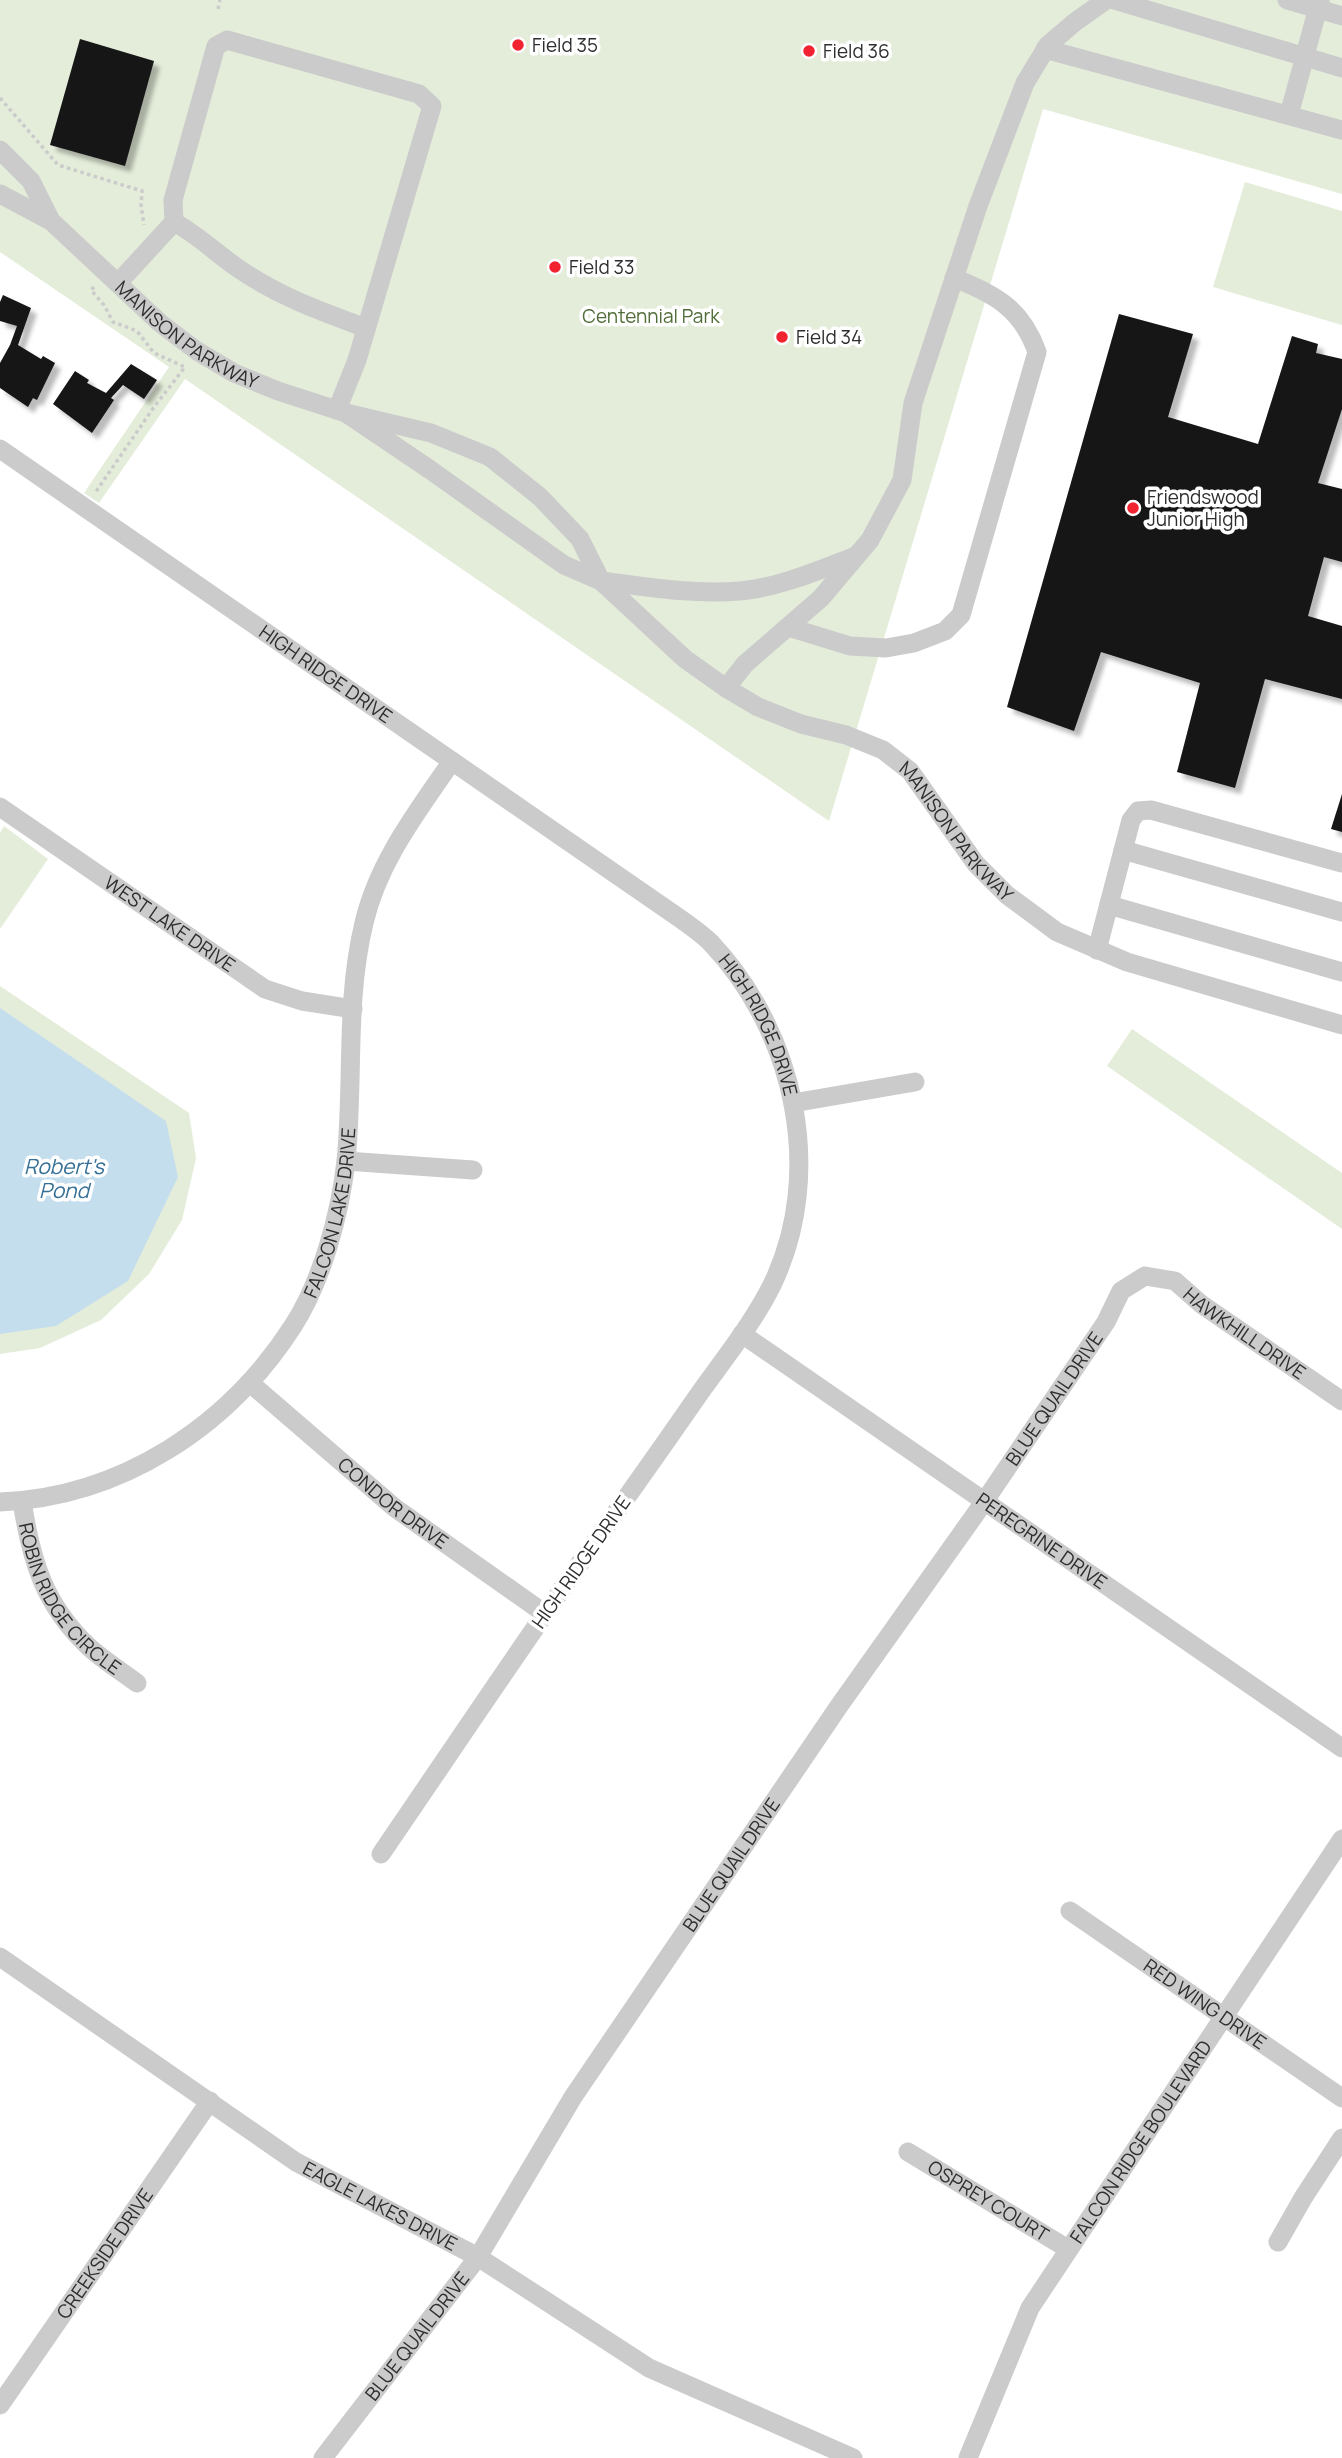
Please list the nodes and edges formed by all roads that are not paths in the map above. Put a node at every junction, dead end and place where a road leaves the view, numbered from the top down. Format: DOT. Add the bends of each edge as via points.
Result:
graph roads {
  1 [pos="1107,0"];
  2 [pos="1114,0"];
  3 [pos="1287,0"];
  4 [pos="1319,4"];
  5 [pos="1342,16"];
  6 [pos="1045,49"];
  7 [pos="1304,56"];
  8 [pos="1342,68"];
  9 [pos="1289,115"];
  10 [pos="1342,130"];
  11 [pos="0,150"];
  12 [pos="0,194"];
  13 [pos="51,221"];
  14 [pos="174,222"];
  15 [pos="113,278"];
  16 [pos="954,278"];
  17 [pos="366,328"];
  18 [pos="341,411"];
  19 [pos="0,449"];
  20 [pos="856,556"];
  21 [pos="601,581"];
  22 [pos="788,627"];
  23 [pos="726,688"];
  24 [pos="452,761"];
  25 [pos="0,807"];
  26 [pos="1123,850"];
  27 [pos="1342,863"];
  28 [pos="1109,905"];
  29 [pos="1342,912"];
  30 [pos="1097,950"];
  31 [pos="1342,972"];
  32 [pos="352,1009"];
  33 [pos="1342,1025"];
  34 [pos="915,1082"];
  35 [pos="793,1102"];
  36 [pos="346,1161"];
  37 [pos="472,1170"];
  38 [pos="1145,1276"];
  39 [pos="742,1334"];
  40 [pos="250,1383"];
  41 [pos="1342,1401"];
  42 [pos="22,1501"];
  43 [pos="0,1502"];
  44 [pos="984,1502"];
  45 [pos="544,1613"];
  46 [pos="137,1683"];
  47 [pos="1342,1748"];
  48 [pos="1342,1839"];
  49 [pos="381,1854"];
  50 [pos="1070,1911"];
  51 [pos="0,1957"];
  52 [pos="1224,2016"];
  53 [pos="1342,2098"];
  54 [pos="210,2101"];
  55 [pos="1342,2138"];
  56 [pos="908,2152"];
  57 [pos="1278,2242"];
  58 [pos="1068,2249"];
  59 [pos="478,2257"];
  60 [pos="0,2405"];
  61 [pos="323,2458"];
  62 [pos="853,2458"];
  63 [pos="968,2458"];
  1 -- 6 [label="street"];
  2 -- 7 [label="street"];
  3 -- 4 [label="street"];
  4 -- 5 [label="street"];
  4 -- 7 [label="street"];
  6 -- 9 [label="street"];
  6 -- 16 [label="street" via="1025,83"];
  7 -- 8 [label="street"];
  7 -- 9 [label="street"];
  9 -- 10 [label="street"];
  11 -- 13 [label="street, MANISON PARKWAY" via="31,181"];
  12 -- 13 [label="street, MANISON PARKWAY"];
  13 -- 15 [label="street, MANISON PARKWAY"];
  14 -- 15 [label="street"];
  14 -- 17 [label="street" via="288,299"];
  14 -- 17 [label="street" via="173,200 216,46 227,40 419,94 432,106"];
  15 -- 18 [label="street, MANISON PARKWAY" via="160,323 234,373"];
  16 -- 20 [label="street" via="913,403 902,480 870,540"];
  16 -- 22 [label="street" via="985,290 1014,312 1037,352 961,615 945,631 886,648 850,646"];
  17 -- 18 [label="street"];
  18 -- 21 [label="street, MANISON PARKWAY" via="564,565"];
  18 -- 21 [label="street, MANISON PARKWAY" via="431,433 490,457 540,497 580,539"];
  19 -- 24 [label="street, HIGH RIDGE DRIVE"];
  20 -- 21 [label="street" via="794,580 741,591 672,590"];
  20 -- 22 [label="street" via="821,598"];
  21 -- 23 [label="street, MANISON PARKWAY" via="685,659"];
  22 -- 23 [label="street" via="745,664"];
  23 -- 30 [label="street, MANISON PARKWAY" via="801,724 883,750 910,771 975,864 1007,895 1057,932"];
  24 -- 32 [label="street, FALCON LAKE DRIVE" via="381,872 357,955"];
  24 -- 35 [label="street, HIGH RIDGE DRIVE" via="710,942 761,1011 780,1054"];
  25 -- 32 [label="street, WEST LAKE DRIVE" via="265,989 302,1002"];
  26 -- 27 [label="street" via="1131,820 1138,811 1151,810"];
  26 -- 28 [label="street"];
  26 -- 29 [label="street"];
  28 -- 30 [label="street"];
  28 -- 31 [label="street"];
  30 -- 33 [label="street, MANISON PARKWAY"];
  32 -- 36 [label="street, FALCON LAKE DRIVE"];
  34 -- 35 [label="street"];
  35 -- 39 [label="street, HIGH RIDGE DRIVE" via="797,1194 787,1245 771,1285"];
  36 -- 37 [label="street"];
  36 -- 40 [label="street, FALCON LAKE DRIVE" via="336,1220 320,1270 294,1325"];
  38 -- 41 [label="street, HAWKHILL DRIVE" via="1175,1281 1201,1304"];
  38 -- 44 [label="street, BLUE QUAIL DRIVE" via="1121,1291 1106,1322"];
  39 -- 44 [label="street, PEREGRINE DRIVE"];
  39 -- 45 [label="street, HIGH RIDGE DRIVE"];
  40 -- 42 [label="street, FALCON LAKE DRIVE" via="196,1432 159,1456 118,1477"];
  40 -- 45 [label="street, CONDOR DRIVE" via="395,1508"];
  42 -- 43 [label="street, FALCON LAKE DRIVE"];
  42 -- 46 [label="street, ROBIN RIDGE CIRCLE" via="28,1543 41,1583 61,1617 90,1647"];
  44 -- 47 [label="street, PEREGRINE DRIVE"];
  44 -- 59 [label="street, BLUE QUAIL DRIVE" via="581,2085"];
  45 -- 49 [label="street, HIGH RIDGE DRIVE"];
  48 -- 52 [label="street, FALCON RIDGE BOULEVARD"];
  50 -- 52 [label="street, RED WING DRIVE"];
  51 -- 54 [label="street, EAGLE LAKES DRIVE"];
  52 -- 53 [label="street, RED WING DRIVE"];
  52 -- 58 [label="street, FALCON RIDGE BOULEVARD"];
  54 -- 59 [label="street, EAGLE LAKES DRIVE" via="296,2162"];
  54 -- 60 [label="street, CREEKSIDE DRIVE"];
  55 -- 57 [label="street"];
  56 -- 58 [label="street, OSPREY COURT"];
  58 -- 63 [label="street, FALCON RIDGE BOULEVARD" via="1030,2308"];
  59 -- 61 [label="street, BLUE QUAIL DRIVE"];
  59 -- 62 [label="street, EAGLE LAKES DRIVE" via="649,2368"];
}
